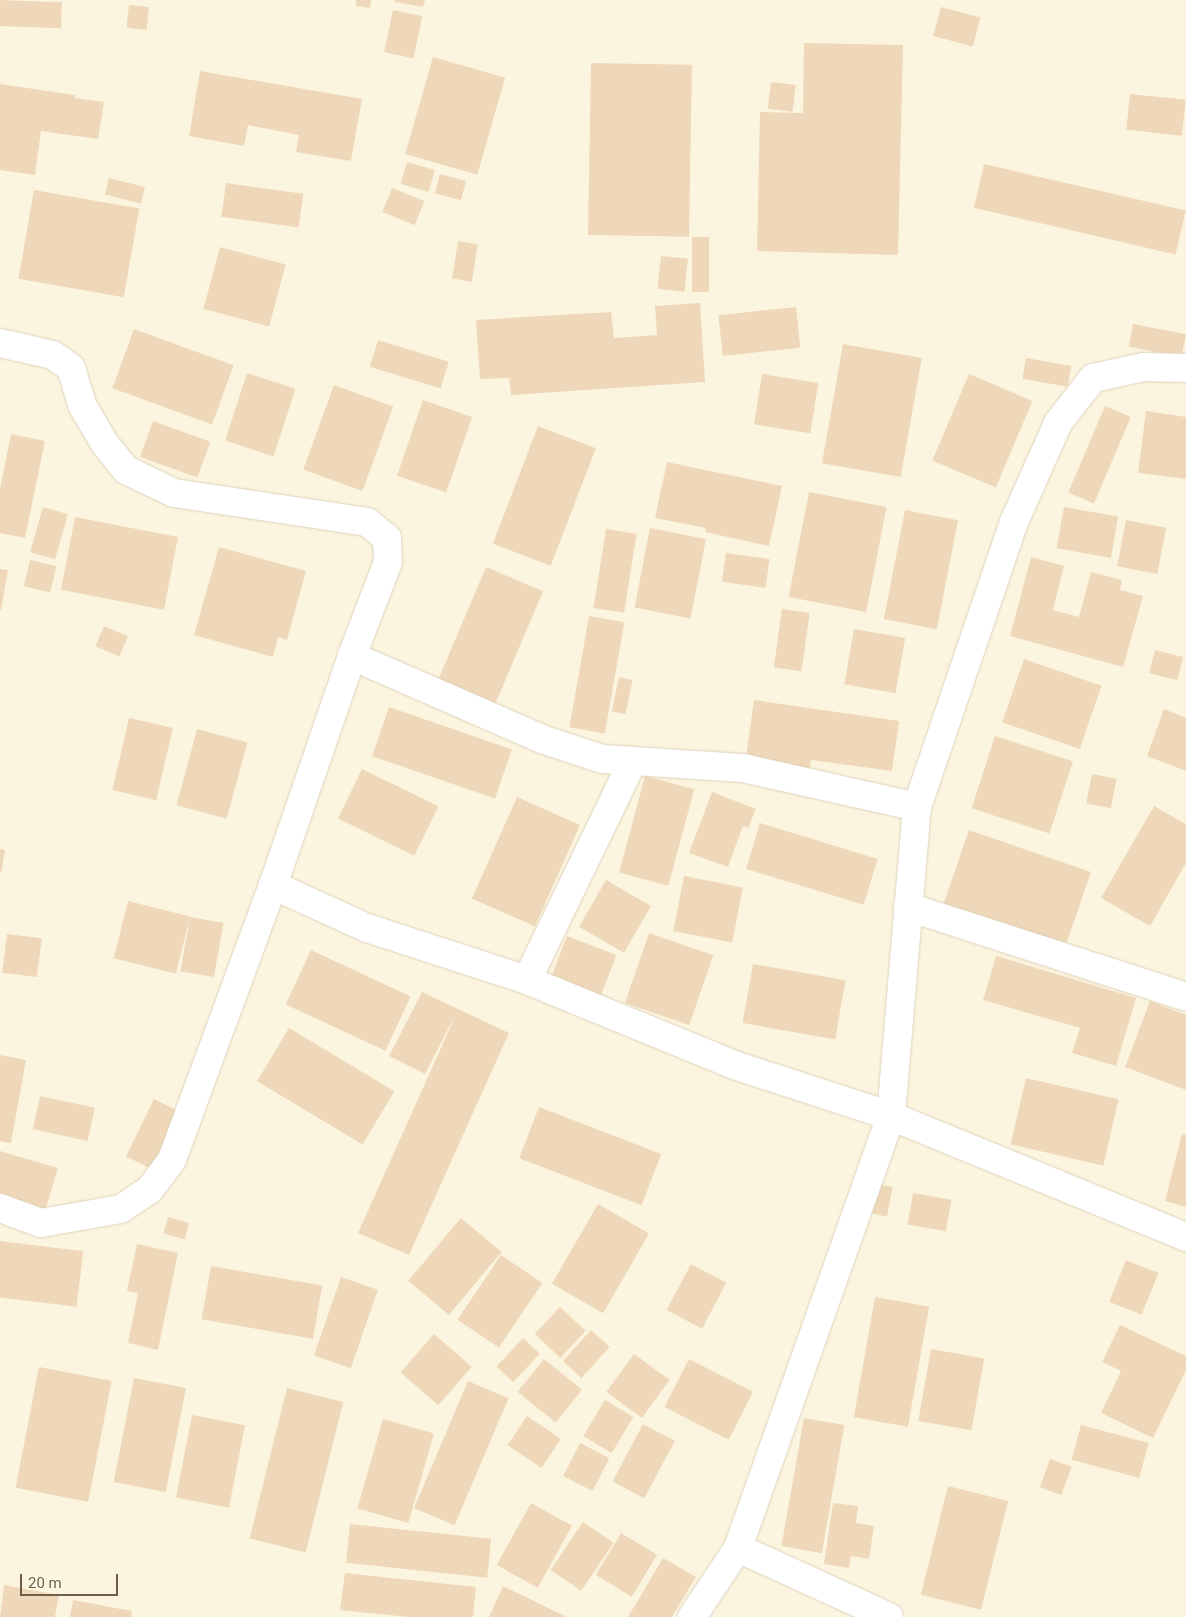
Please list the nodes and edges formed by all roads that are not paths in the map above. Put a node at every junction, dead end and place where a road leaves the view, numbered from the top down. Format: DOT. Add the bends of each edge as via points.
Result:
graph roads {
  1 [pos="0,343"];
  2 [pos="1186,368"];
  3 [pos="352,656"];
  4 [pos="633,761"];
  5 [pos="917,807"];
  6 [pos="272,885"];
  7 [pos="908,908"];
  8 [pos="527,980"];
  9 [pos="1186,997"];
  10 [pos="891,1116"];
  11 [pos="0,1208"];
  12 [pos="1186,1237"];
  13 [pos="738,1548"];
  14 [pos="692,1617"];
  15 [pos="889,1617"];
  1 -- 3 [label="street" via="53,355 72,368 82,405 104,444 126,470 174,493 366,522 388,538 388,562"];
  2 -- 5 [label="street" via="1144,367 1093,378 1058,423 1014,522"];
  3 -- 4 [label="street" via="544,740 603,759"];
  3 -- 6 [label="street"];
  4 -- 5 [label="street" via="743,768"];
  4 -- 8 [label="street"];
  5 -- 7 [label="street"];
  6 -- 8 [label="street" via="367,928"];
  6 -- 11 [label="street" via="172,1160 150,1190 122,1209 41,1223"];
  7 -- 9 [label="street"];
  7 -- 10 [label="street"];
  8 -- 10 [label="street" via="734,1065"];
  10 -- 12 [label="street"];
  10 -- 13 [label="street"];
  13 -- 14 [label="street"];
  13 -- 15 [label="street"];
}
